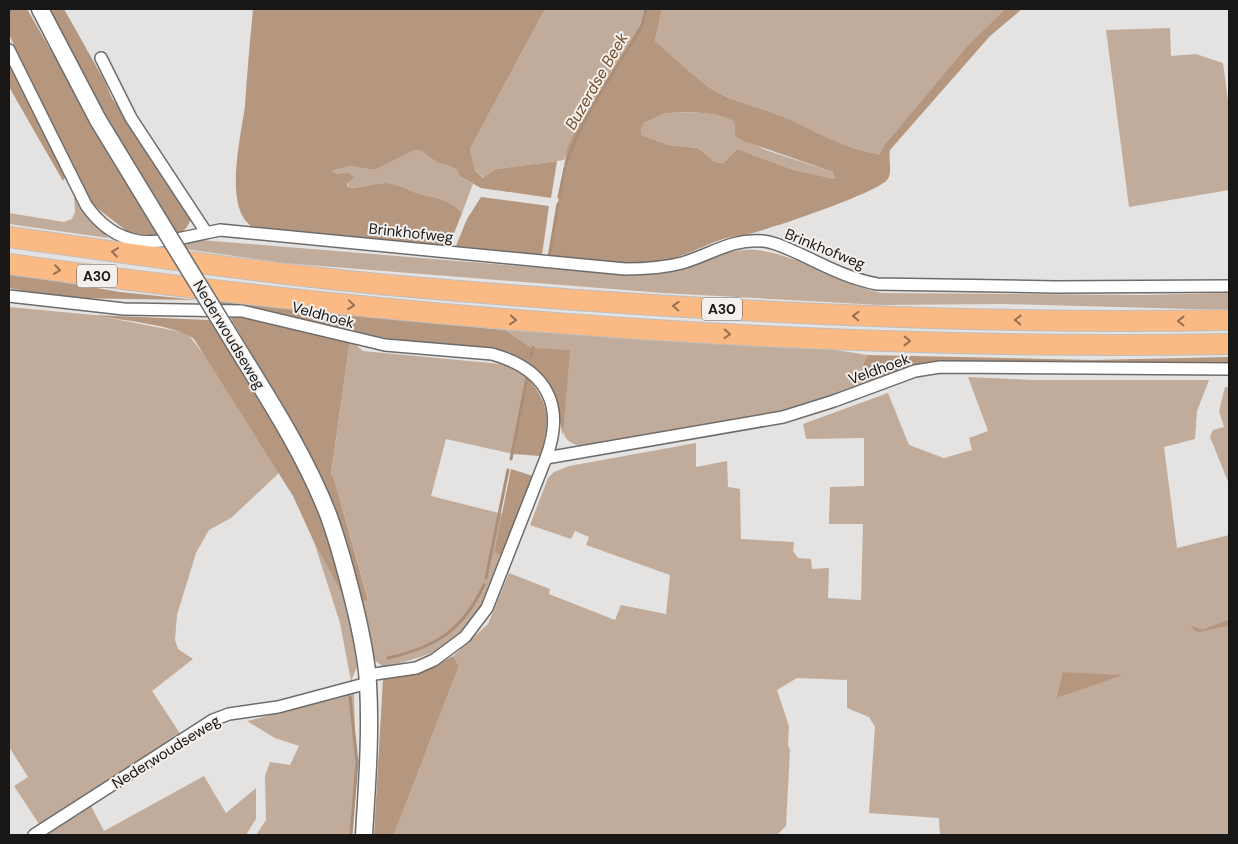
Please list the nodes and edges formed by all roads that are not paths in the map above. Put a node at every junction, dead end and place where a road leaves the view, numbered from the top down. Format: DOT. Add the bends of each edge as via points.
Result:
graph roads {
  1 [pos="40,9"];
  2 [pos="9,50"];
  3 [pos="101,58"];
  4 [pos="206,232"];
  5 [pos="9,237"];
  6 [pos="9,264"];
  7 [pos="1229,286"];
  8 [pos="9,296"];
  9 [pos="1229,320"];
  10 [pos="1229,344"];
  11 [pos="1229,369"];
  12 [pos="546,458"];
  13 [pos="368,679"];
  14 [pos="34,835"];
  15 [pos="364,835"];
  1 -- 13 [label="street, Nederwoudseweg, bridge" via="98,120 290,435 328,515 354,602"];
  2 -- 4 [label="street, Brinkhofweg" via="86,205 103,224 127,238 153,243"];
  3 -- 4 [label="street" via="131,118"];
  4 -- 7 [label="street, Brinkhofweg" via="220,230 625,269 657,269 684,262 718,247 764,241 855,280 877,284"];
  9 -- 5 [label="highway, A30, one-way" via="854,316 628,303 398,285 173,260"];
  6 -- 10 [label="highway, A30, one-way" via="186,288 626,329 863,340"];
  8 -- 12 [label="street, Veldhoek" via="124,309 242,310 385,345 507,358 536,377 548,394 555,430"];
  11 -- 12 [label="street, Veldhoek" via="940,366 915,371 783,418"];
  12 -- 13 [label="street, Veldhoek" via="487,608 466,637 434,660 416,668"];
  13 -- 14 [label="street, Nederwoudseweg" via="278,707 229,714 213,720"];
  13 -- 15 [label="street, Nederwoudseweg" via="370,747"];
}
